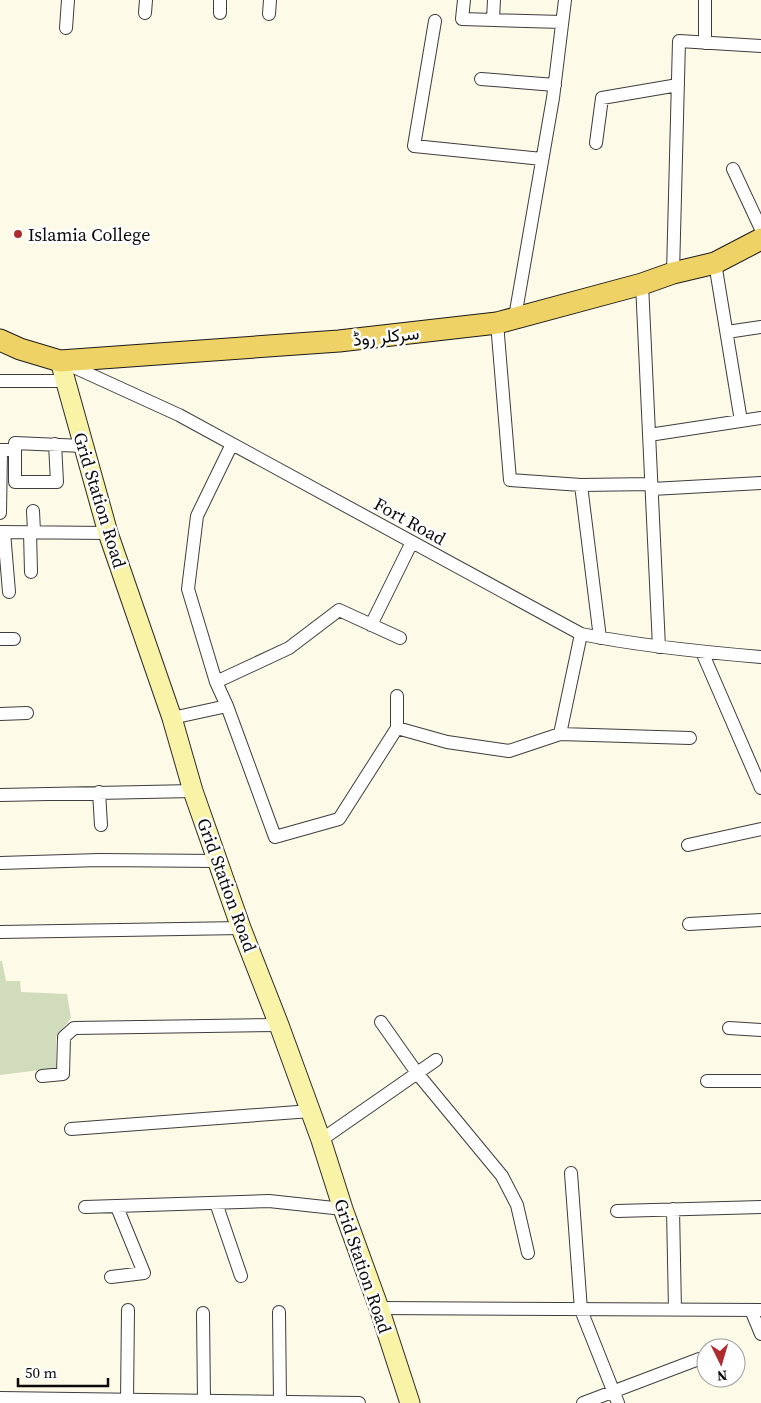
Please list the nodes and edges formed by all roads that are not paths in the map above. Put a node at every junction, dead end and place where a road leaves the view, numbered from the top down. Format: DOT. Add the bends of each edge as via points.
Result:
graph roads {
  1 [pos="68,0"];
  2 [pos="146,0"];
  3 [pos="270,0"];
  4 [pos="464,0"];
  5 [pos="494,0"];
  6 [pos="565,0"];
  7 [pos="705,0"];
  8 [pos="145,13"];
  9 [pos="269,14"];
  10 [pos="493,19"];
  11 [pos="435,21"];
  12 [pos="562,22"];
  13 [pos="66,28"];
  14 [pos="705,42"];
  15 [pos="761,46"];
  16 [pos="481,79"];
  17 [pos="555,84"];
  18 [pos="678,85"];
  19 [pos="596,143"];
  20 [pos="542,160"];
  21 [pos="733,169"];
  22 [pos="761,229"];
  23 [pos="761,239"];
  24 [pos="714,263"];
  25 [pos="673,273"];
  26 [pos="642,284"];
  27 [pos="506,320"];
  28 [pos="761,327"];
  29 [pos="727,332"];
  30 [pos="0,340"];
  31 [pos="60,361"];
  32 [pos="64,381"];
  33 [pos="0,382"];
  34 [pos="761,418"];
  35 [pos="741,421"];
  36 [pos="649,435"];
  37 [pos="55,444"];
  38 [pos="232,444"];
  39 [pos="83,446"];
  40 [pos="16,450"];
  41 [pos="0,461"];
  42 [pos="761,483"];
  43 [pos="581,485"];
  44 [pos="651,487"];
  45 [pos="33,511"];
  46 [pos="0,513"];
  47 [pos="2,532"];
  48 [pos="32,532"];
  49 [pos="108,533"];
  50 [pos="412,542"];
  51 [pos="31,572"];
  52 [pos="9,592"];
  53 [pos="371,625"];
  54 [pos="581,634"];
  55 [pos="400,638"];
  56 [pos="600,638"];
  57 [pos="0,639"];
  58 [pos="14,639"];
  59 [pos="659,647"];
  60 [pos="702,652"];
  61 [pos="761,657"];
  62 [pos="216,682"];
  63 [pos="397,696"];
  64 [pos="228,706"];
  65 [pos="27,713"];
  66 [pos="0,714"];
  67 [pos="172,718"];
  68 [pos="397,728"];
  69 [pos="560,734"];
  70 [pos="690,738"];
  71 [pos="761,788"];
  72 [pos="193,790"];
  73 [pos="99,792"];
  74 [pos="0,795"];
  75 [pos="101,825"];
  76 [pos="761,829"];
  77 [pos="688,845"];
  78 [pos="217,861"];
  79 [pos="0,863"];
  80 [pos="761,920"];
  81 [pos="689,924"];
  82 [pos="241,928"];
  83 [pos="0,932"];
  84 [pos="381,1022"];
  85 [pos="280,1025"];
  86 [pos="729,1028"];
  87 [pos="761,1030"];
  88 [pos="436,1060"];
  89 [pos="417,1073"];
  90 [pos="42,1076"];
  91 [pos="707,1081"];
  92 [pos="761,1081"];
  93 [pos="311,1111"];
  94 [pos="71,1129"];
  95 [pos="321,1140"];
  96 [pos="572,1173"];
  97 [pos="216,1203"];
  98 [pos="85,1207"];
  99 [pos="117,1207"];
  100 [pos="761,1208"];
  101 [pos="343,1209"];
  102 [pos="673,1209"];
  103 [pos="617,1211"];
  104 [pos="528,1253"];
  105 [pos="242,1276"];
  106 [pos="111,1277"];
  107 [pos="379,1308"];
  108 [pos="128,1310"];
  109 [pos="581,1310"];
  110 [pos="674,1310"];
  111 [pos="756,1310"];
  112 [pos="279,1312"];
  113 [pos="204,1313"];
  114 [pos="761,1334"];
  115 [pos="696,1361"];
  116 [pos="616,1397"];
  117 [pos="0,1398"];
  118 [pos="127,1400"];
  119 [pos="14,1401"];
  120 [pos="74,1401"];
  121 [pos="204,1401"];
  122 [pos="280,1402"];
  123 [pos="335,1403"];
  124 [pos="359,1403"];
  125 [pos="410,1403"];
  126 [pos="583,1403"];
  1 -- 13 [label="street"];
  2 -- 8 [label="street"];
  3 -- 9 [label="street"];
  4 -- 10 [label="street" via="462,19"];
  5 -- 10 [label="street"];
  6 -- 12 [label="street"];
  7 -- 14 [label="street"];
  10 -- 12 [label="street"];
  11 -- 20 [label="street" via="414,146"];
  12 -- 17 [label="street"];
  14 -- 15 [label="street"];
  14 -- 18 [label="street" via="679,41"];
  16 -- 17 [label="street"];
  17 -- 20 [label="street"];
  18 -- 19 [label="street" via="602,98"];
  18 -- 25 [label="street"];
  20 -- 27 [label="street"];
  21 -- 22 [label="street"];
  23 -- 24 [label="main road, سرکلر روڈ"];
  24 -- 25 [label="main road, سرکلر روڈ"];
  24 -- 29 [label="street"];
  25 -- 26 [label="main road, سرکلر روڈ"];
  26 -- 27 [label="main road, سرکلر روڈ"];
  26 -- 36 [label="street"];
  27 -- 31 [label="main road, سرکلر روڈ" via="339,341"];
  27 -- 43 [label="street" via="510,480"];
  28 -- 29 [label="street"];
  29 -- 35 [label="street"];
  30 -- 31 [label="main road, سرکلر روڈ"];
  31 -- 32 [label="main road, Grid Station Road"];
  31 -- 38 [label="street, Fort Road" via="179,415"];
  32 -- 33 [label="street"];
  32 -- 39 [label="main road, Grid Station Road"];
  34 -- 35 [label="street"];
  35 -- 36 [label="street"];
  36 -- 44 [label="street"];
  37 -- 39 [label="street"];
  37 -- 40 [label="street" via="15,442"];
  37 -- 40 [label="street" via="57,482 15,482"];
  38 -- 50 [label="street, Fort Road"];
  38 -- 62 [label="street" via="197,516 188,589"];
  39 -- 49 [label="main road, Grid Station Road"];
  40 -- 41 [label="street" via="1,450"];
  41 -- 46 [label="street"];
  42 -- 44 [label="street"];
  43 -- 44 [label="street"];
  43 -- 56 [label="street"];
  44 -- 59 [label="street"];
  45 -- 48 [label="street"];
  47 -- 48 [label="street"];
  47 -- 52 [label="street"];
  48 -- 49 [label="street"];
  48 -- 51 [label="street"];
  49 -- 67 [label="main road, Grid Station Road"];
  50 -- 53 [label="street"];
  50 -- 54 [label="street, Fort Road"];
  53 -- 55 [label="street"];
  53 -- 62 [label="street" via="338,610 289,648"];
  54 -- 56 [label="street, Fort Road"];
  54 -- 69 [label="street"];
  56 -- 59 [label="street, Fort Road"];
  57 -- 58 [label="street"];
  59 -- 60 [label="street, Fort Road"];
  60 -- 61 [label="street, Fort Road"];
  60 -- 71 [label="street"];
  62 -- 64 [label="street"];
  63 -- 68 [label="street"];
  64 -- 67 [label="street"];
  64 -- 68 [label="street" via="275,837 339,819"];
  65 -- 66 [label="street"];
  67 -- 72 [label="main road, Grid Station Road"];
  68 -- 69 [label="street" via="447,742 509,751"];
  69 -- 70 [label="street"];
  72 -- 73 [label="street"];
  72 -- 78 [label="main road, Grid Station Road"];
  73 -- 74 [label="street"];
  73 -- 75 [label="street"];
  76 -- 77 [label="street"];
  78 -- 79 [label="street"];
  78 -- 82 [label="main road, Grid Station Road"];
  80 -- 81 [label="street"];
  82 -- 83 [label="street"];
  82 -- 85 [label="main road, Grid Station Road"];
  84 -- 89 [label="street"];
  85 -- 90 [label="street" via="74,1028 64,1037 63,1074"];
  85 -- 93 [label="main road, Grid Station Road"];
  86 -- 87 [label="street"];
  88 -- 89 [label="street"];
  89 -- 95 [label="street"];
  89 -- 104 [label="street" via="502,1176 517,1205"];
  91 -- 92 [label="street"];
  93 -- 94 [label="street"];
  93 -- 95 [label="main road, Grid Station Road"];
  95 -- 101 [label="main road, Grid Station Road"];
  96 -- 109 [label="street"];
  97 -- 99 [label="street"];
  97 -- 101 [label="street" via="268,1201"];
  97 -- 105 [label="street"];
  98 -- 99 [label="street"];
  99 -- 106 [label="street" via="144,1273"];
  100 -- 102 [label="street"];
  101 -- 107 [label="main road, Grid Station Road"];
  102 -- 103 [label="street"];
  102 -- 110 [label="street"];
  107 -- 109 [label="street"];
  107 -- 125 [label="main road, Grid Station Road"];
  108 -- 118 [label="street"];
  109 -- 110 [label="street"];
  109 -- 116 [label="street"];
  110 -- 111 [label="street"];
  111 -- 114 [label="street"];
  112 -- 122 [label="street"];
  113 -- 121 [label="street"];
  115 -- 116 [label="street"];
  116 -- 126 [label="street"];
  117 -- 119 [label="street"];
  118 -- 120 [label="street"];
  118 -- 121 [label="street"];
  119 -- 120 [label="street"];
  121 -- 122 [label="street"];
  122 -- 123 [label="street"];
  123 -- 124 [label="street"];
}
